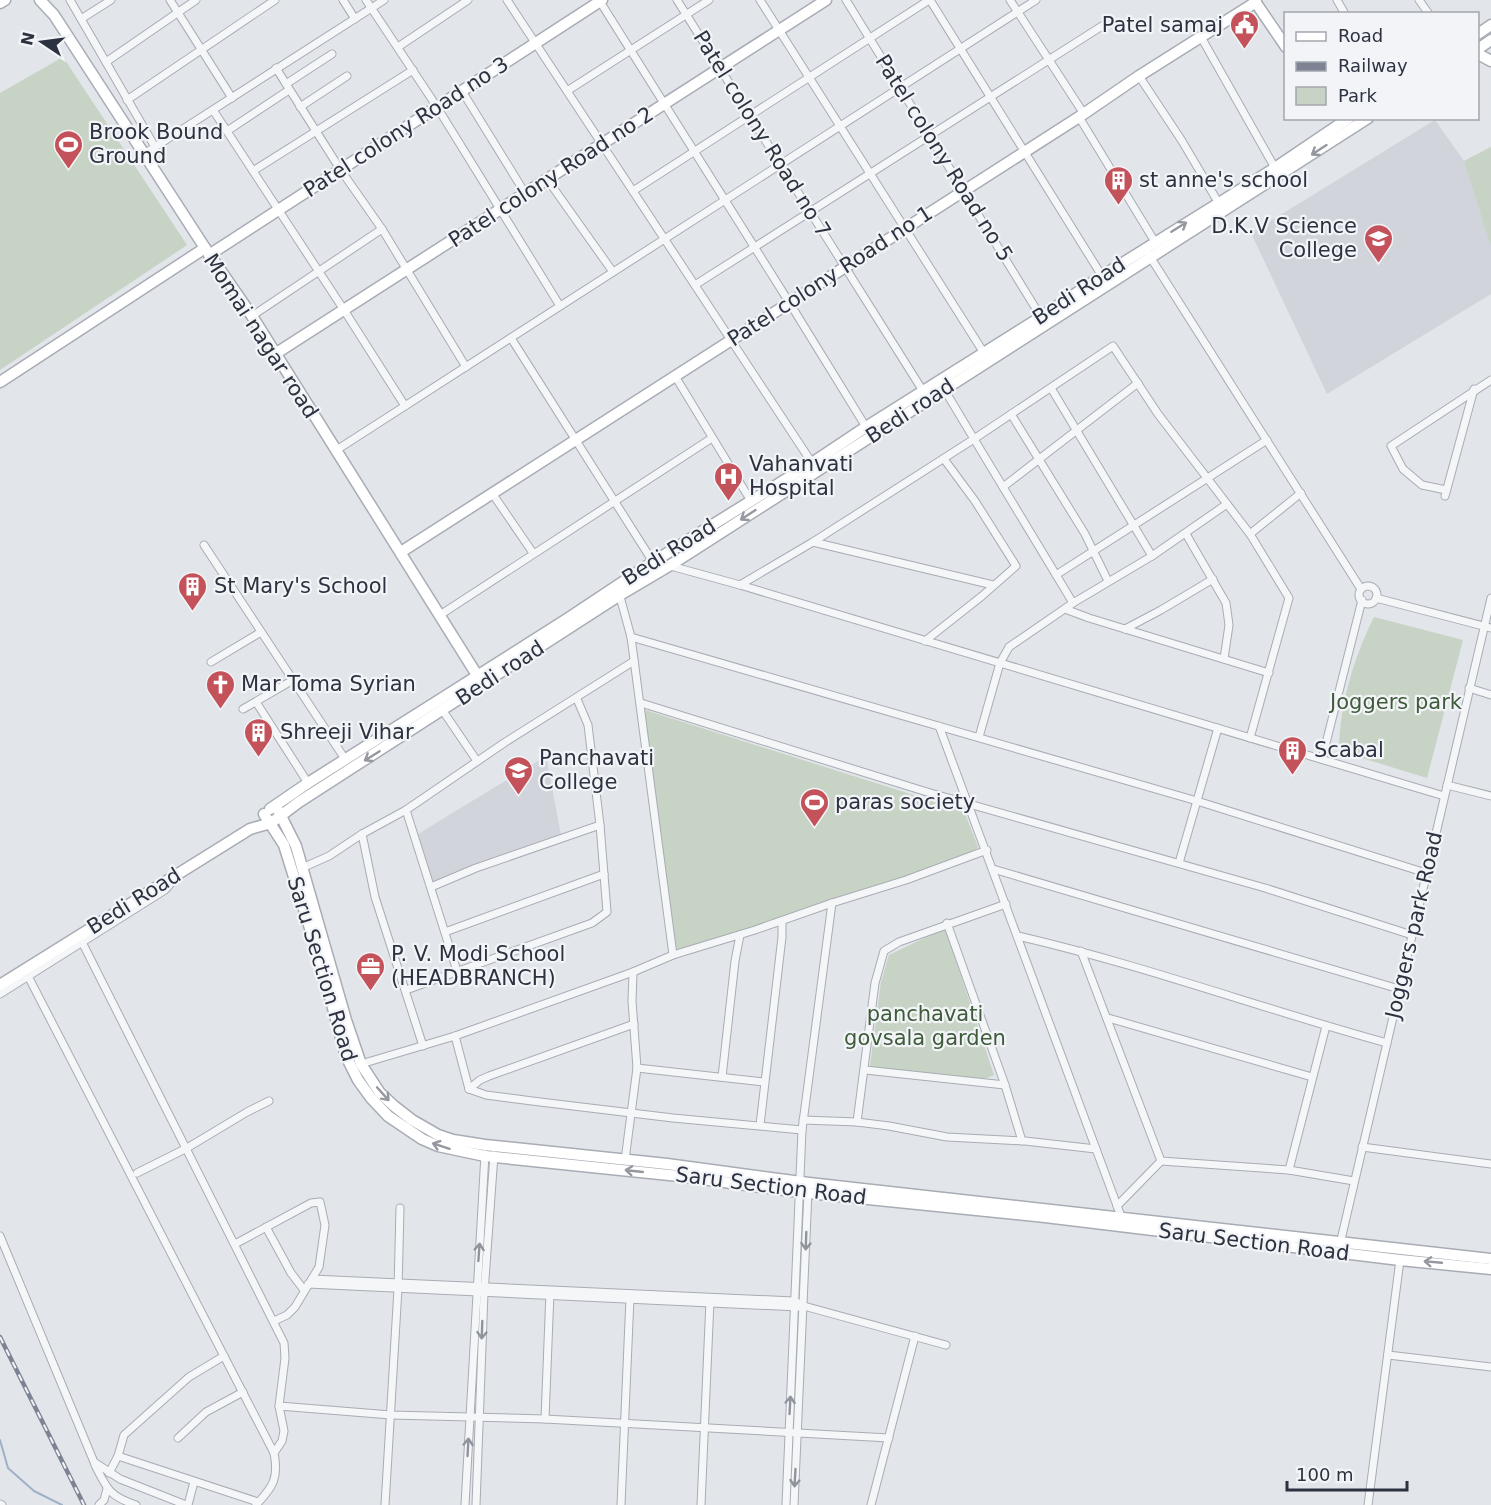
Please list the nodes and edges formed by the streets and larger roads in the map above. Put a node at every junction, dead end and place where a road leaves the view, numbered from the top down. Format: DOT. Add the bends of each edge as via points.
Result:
graph roads {
  1 [pos="5,0"];
  2 [pos="40,0"];
  3 [pos="70,0"];
  4 [pos="111,0"];
  5 [pos="170,0"];
  6 [pos="196,0"];
  7 [pos="275,0"];
  8 [pos="343,0"];
  9 [pos="366,0"];
  10 [pos="384,0"];
  11 [pos="468,0"];
  12 [pos="507,0"];
  13 [pos="600,0"];
  14 [pos="676,0"];
  15 [pos="709,0"];
  16 [pos="760,0"];
  17 [pos="826,0"];
  18 [pos="846,0"];
  19 [pos="929,0"];
  20 [pos="1010,0"];
  21 [pos="1036,0"];
  22 [pos="1256,1"];
  23 [pos="0,3"];
  24 [pos="372,8"];
  25 [pos="178,12"];
  26 [pos="1018,12"];
  27 [pos="686,15"];
  28 [pos="81,19"];
  29 [pos="355,19"];
  30 [pos="1102,26"];
  31 [pos="780,30"];
  32 [pos="1201,37"];
  33 [pos="869,38"];
  34 [pos="535,43"];
  35 [pos="1284,44"];
  36 [pos="398,47"];
  37 [pos="960,49"];
  38 [pos="202,50"];
  39 [pos="631,51"];
  40 [pos="332,54"];
  41 [pos="1048,59"];
  42 [pos="106,62"];
  43 [pos="276,68"];
  44 [pos="720,68"];
  45 [pos="412,70"];
  46 [pos="346,76"];
  47 [pos="1139,76"];
  48 [pos="810,78"];
  49 [pos="287,87"];
  50 [pos="900,88"];
  51 [pos="462,91"];
  52 [pos="567,91"];
  53 [pos="991,97"];
  54 [pos="232,98"];
  55 [pos="128,100"];
  56 [pos="664,104"];
  57 [pos="300,107"];
  58 [pos="436,107"];
  59 [pos="213,110"];
  60 [pos="750,116"];
  61 [pos="1082,116"];
  62 [pos="1360,120"];
  63 [pos="841,126"];
  64 [pos="1338,126"];
  65 [pos="226,131"];
  66 [pos="316,131"];
  67 [pos="930,136"];
  68 [pos="602,144"];
  69 [pos="155,147"];
  70 [pos="694,152"];
  71 [pos="1024,152"];
  72 [pos="144,154"];
  73 [pos="781,165"];
  74 [pos="1275,168"];
  75 [pos="340,169"];
  76 [pos="253,171"];
  77 [pos="871,173"];
  78 [pos="547,179"];
  79 [pos="963,190"];
  80 [pos="633,191"];
  81 [pos="525,193"];
  82 [pos="725,200"];
  83 [pos="1218,202"];
  84 [pos="278,210"];
  85 [pos="499,210"];
  86 [pos="811,212"];
  87 [pos="906,227"];
  88 [pos="382,229"];
  89 [pos="664,239"];
  90 [pos="1155,242"];
  91 [pos="205,248"];
  92 [pos="755,248"];
  93 [pos="1148,254"];
  94 [pos="845,266"];
  95 [pos="407,270"];
  96 [pos="318,271"];
  97 [pos="613,272"];
  98 [pos="1102,276"];
  99 [pos="695,285"];
  100 [pos="789,302"];
  101 [pos="560,306"];
  102 [pos="344,309"];
  103 [pos="252,316"];
  104 [pos="1041,317"];
  105 [pos="511,338"];
  106 [pos="731,340"];
  107 [pos="984,353"];
  108 [pos="275,354"];
  109 [pos="466,367"];
  110 [pos="0,375"];
  111 [pos="675,376"];
  112 [pos="1491,380"];
  113 [pos="0,382"];
  114 [pos="1138,383"];
  115 [pos="1051,388"];
  116 [pos="944,389"];
  117 [pos="1474,389"];
  118 [pos="923,391"];
  119 [pos="405,406"];
  120 [pos="1011,414"];
  121 [pos="866,427"];
  122 [pos="1076,430"];
  123 [pos="712,438"];
  124 [pos="576,439"];
  125 [pos="974,439"];
  126 [pos="1267,440"];
  127 [pos="335,451"];
  128 [pos="944,459"];
  129 [pos="1039,459"];
  130 [pos="814,467"];
  131 [pos="1208,478"];
  132 [pos="1003,487"];
  133 [pos="492,493"];
  134 [pos="1301,493"];
  135 [pos="615,501"];
  136 [pos="751,501"];
  137 [pos="1227,504"];
  138 [pos="1134,526"];
  139 [pos="1186,534"];
  140 [pos="1250,534"];
  141 [pos="813,542"];
  142 [pos="204,545"];
  143 [pos="1094,551"];
  144 [pos="401,552"];
  145 [pos="533,553"];
  146 [pos="1152,556"];
  147 [pos="653,562"];
  148 [pos="669,566"];
  149 [pos="1056,575"];
  150 [pos="1213,579"];
  151 [pos="1108,581"];
  152 [pos="740,585"];
  153 [pos="993,585"];
  154 [pos="1361,589"];
  155 [pos="619,590"];
  156 [pos="1376,598"];
  157 [pos="1491,598"];
  158 [pos="1362,600"];
  159 [pos="1073,603"];
  160 [pos="1065,609"];
  161 [pos="440,615"];
  162 [pos="1487,627"];
  163 [pos="1125,629"];
  164 [pos="261,632"];
  165 [pos="631,637"];
  166 [pos="925,641"];
  167 [pos="1224,659"];
  168 [pos="634,661"];
  169 [pos="211,662"];
  170 [pos="1000,663"];
  171 [pos="1269,673"];
  172 [pos="477,675"];
  173 [pos="293,680"];
  174 [pos="1468,688"];
  175 [pos="1491,695"];
  176 [pos="577,699"];
  177 [pos="256,702"];
  178 [pos="641,703"];
  179 [pos="243,709"];
  180 [pos="443,711"];
  181 [pos="939,726"];
  182 [pos="1218,728"];
  183 [pos="979,737"];
  184 [pos="1250,738"];
  185 [pos="345,759"];
  186 [pos="1322,759"];
  187 [pos="477,761"];
  188 [pos="308,783"];
  189 [pos="1447,785"];
  190 [pos="1444,796"];
  191 [pos="1491,796"];
  192 [pos="1197,801"];
  193 [pos="970,804"];
  194 [pos="278,810"];
  195 [pos="406,810"];
  196 [pos="264,814"];
  197 [pos="271,823"];
  198 [pos="600,825"];
  199 [pos="250,829"];
  200 [pos="362,834"];
  201 [pos="987,850"];
  202 [pos="1179,863"];
  203 [pos="302,868"];
  204 [pos="993,869"];
  205 [pos="181,872"];
  206 [pos="1426,873"];
  207 [pos="604,874"];
  208 [pos="430,887"];
  209 [pos="832,903"];
  210 [pos="1006,904"];
  211 [pos="782,921"];
  212 [pos="947,923"];
  213 [pos="445,932"];
  214 [pos="740,935"];
  215 [pos="1412,935"];
  216 [pos="1018,936"];
  217 [pos="82,942"];
  218 [pos="1081,951"];
  219 [pos="673,955"];
  220 [pos="457,971"];
  221 [pos="633,972"];
  222 [pos="28,976"];
  223 [pos="0,985"];
  224 [pos="1399,989"];
  225 [pos="406,990"];
  226 [pos="0,994"];
  227 [pos="1108,1018"];
  228 [pos="634,1024"];
  229 [pos="1326,1026"];
  230 [pos="455,1036"];
  231 [pos="1387,1042"];
  232 [pos="423,1047"];
  233 [pos="361,1064"];
  234 [pos="637,1068"];
  235 [pos="865,1070"];
  236 [pos="722,1077"];
  237 [pos="1312,1077"];
  238 [pos="764,1082"];
  239 [pos="1005,1084"];
  240 [pos="469,1089"];
  241 [pos="269,1101"];
  242 [pos="631,1113"];
  243 [pos="803,1120"];
  244 [pos="856,1122"];
  245 [pos="760,1125"];
  246 [pos="802,1130"];
  247 [pos="1022,1141"];
  248 [pos="1362,1147"];
  249 [pos="187,1148"];
  250 [pos="1096,1149"];
  251 [pos="490,1151"];
  252 [pos="625,1160"];
  253 [pos="1161,1161"];
  254 [pos="1491,1164"];
  255 [pos="1289,1170"];
  256 [pos="137,1173"];
  257 [pos="1354,1181"];
  258 [pos="804,1187"];
  259 [pos="326,1198"];
  260 [pos="316,1201"];
  261 [pos="400,1208"];
  262 [pos="1121,1217"];
  263 [pos="266,1227"];
  264 [pos="0,1236"];
  265 [pos="235,1244"];
  266 [pos="1339,1247"];
  267 [pos="1491,1259"];
  268 [pos="1400,1260"];
  269 [pos="1491,1269"];
  270 [pos="308,1285"];
  271 [pos="398,1286"];
  272 [pos="480,1290"];
  273 [pos="550,1293"];
  274 [pos="630,1297"];
  275 [pos="710,1300"];
  276 [pos="794,1305"];
  277 [pos="804,1306"];
  278 [pos="274,1321"];
  279 [pos="915,1336"];
  280 [pos="946,1345"];
  281 [pos="1388,1354"];
  282 [pos="224,1356"];
  283 [pos="1491,1366"];
  284 [pos="243,1392"];
  285 [pos="279,1406"];
  286 [pos="391,1415"];
  287 [pos="469,1419"];
  288 [pos="478,1419"];
  289 [pos="545,1419"];
  290 [pos="625,1422"];
  291 [pos="704,1428"];
  292 [pos="788,1432"];
  293 [pos="798,1433"];
  294 [pos="178,1438"];
  295 [pos="889,1438"];
  296 [pos="274,1453"];
  297 [pos="118,1456"];
  298 [pos="94,1462"];
  299 [pos="109,1473"];
  300 [pos="194,1482"];
  301 [pos="107,1489"];
  302 [pos="257,1504"];
  303 [pos="99,1505"];
  304 [pos="136,1505"];
  305 [pos="187,1505"];
  306 [pos="385,1505"];
  307 [pos="465,1505"];
  308 [pos="476,1505"];
  309 [pos="621,1505"];
  310 [pos="701,1505"];
  311 [pos="786,1505"];
  312 [pos="794,1505"];
  313 [pos="871,1505"];
  314 [pos="1368,1505"];
  1 -- 23 [label="street"];
  2 -- 72 [label="street, Momai nagar road" via="54,15"];
  3 -- 28 [label="street"];
  4 -- 28 [label="street"];
  5 -- 25 [label="street"];
  6 -- 25 [label="street"];
  7 -- 38 [label="street"];
  8 -- 29 [label="street"];
  9 -- 24 [label="street"];
  10 -- 24 [label="street"];
  11 -- 36 [label="street"];
  12 -- 34 [label="street"];
  13 -- 34 [label="street, Patel colony Road no 3"];
  13 -- 39 [label="street"];
  14 -- 27 [label="street, Patel colony Road no 7"];
  15 -- 27 [label="street"];
  16 -- 31 [label="street"];
  17 -- 31 [label="street, Patel colony Road no 2"];
  18 -- 33 [label="street, Patel colony Road no 5"];
  19 -- 33 [label="street"];
  19 -- 37 [label="street"];
  20 -- 26 [label="street"];
  21 -- 26 [label="street"];
  22 -- 32 [label="street, Patel colony Road no 1"];
  22 -- 35 [label="street"];
  24 -- 29 [label="street"];
  24 -- 36 [label="street"];
  25 -- 38 [label="street"];
  25 -- 42 [label="street"];
  26 -- 37 [label="street"];
  26 -- 41 [label="street"];
  27 -- 39 [label="street"];
  27 -- 44 [label="street, Patel colony Road no 7"];
  28 -- 42 [label="street"];
  29 -- 43 [label="street"];
  30 -- 41 [label="street"];
  31 -- 44 [label="street, Patel colony Road no 2"];
  31 -- 48 [label="street"];
  32 -- 47 [label="street, Patel colony Road no 1"];
  32 -- 74 [label="street"];
  33 -- 48 [label="street"];
  33 -- 50 [label="street, Patel colony Road no 5"];
  34 -- 51 [label="street, Patel colony Road no 3"];
  34 -- 52 [label="street"];
  36 -- 45 [label="street"];
  37 -- 50 [label="street"];
  37 -- 53 [label="street"];
  38 -- 54 [label="street"];
  38 -- 55 [label="street"];
  39 -- 52 [label="street"];
  39 -- 56 [label="street"];
  40 -- 49 [label="street"];
  41 -- 53 [label="street"];
  41 -- 61 [label="street"];
  42 -- 55 [label="street"];
  43 -- 49 [label="street"];
  43 -- 54 [label="street"];
  44 -- 56 [label="street, Patel colony Road no 2"];
  44 -- 60 [label="street, Patel colony Road no 7"];
  45 -- 58 [label="street"];
  45 -- 66 [label="street"];
  46 -- 57 [label="street"];
  47 -- 61 [label="street, Patel colony Road no 1"];
  47 -- 83 [label="street"];
  48 -- 60 [label="street"];
  48 -- 63 [label="street"];
  49 -- 57 [label="street"];
  49 -- 65 [label="street"];
  50 -- 63 [label="street"];
  50 -- 67 [label="street, Patel colony Road no 5"];
  51 -- 58 [label="street, Patel colony Road no 3"];
  51 -- 81 [label="street"];
  52 -- 68 [label="street"];
  53 -- 67 [label="street"];
  53 -- 71 [label="street"];
  54 -- 59 [label="street"];
  55 -- 69 [label="street"];
  56 -- 68 [label="street, Patel colony Road no 2"];
  56 -- 70 [label="street"];
  57 -- 66 [label="street"];
  58 -- 75 [label="street, Patel colony Road no 3"];
  58 -- 85 [label="street"];
  59 -- 65 [label="street"];
  59 -- 69 [label="street"];
  60 -- 70 [label="street"];
  60 -- 73 [label="street, Patel colony Road no 7"];
  61 -- 71 [label="street, Patel colony Road no 1"];
  61 -- 90 [label="street"];
  62 -- 64 [label="street, Bedi road"];
  63 -- 73 [label="street"];
  63 -- 77 [label="street"];
  64 -- 74 [label="street, Bedi Road"];
  64 -- 93 [label="street, Bedi road, one-way"];
  65 -- 76 [label="street"];
  66 -- 75 [label="street"];
  66 -- 76 [label="street"];
  67 -- 77 [label="street"];
  67 -- 79 [label="street, Patel colony Road no 5"];
  68 -- 78 [label="street, Patel colony Road no 2"];
  68 -- 80 [label="street"];
  69 -- 72 [label="street"];
  70 -- 80 [label="street"];
  70 -- 82 [label="street"];
  71 -- 79 [label="street, Patel colony Road no 1"];
  71 -- 98 [label="street"];
  72 -- 91 [label="street, Momai nagar road"];
  73 -- 82 [label="street"];
  73 -- 86 [label="street, Patel colony Road no 7"];
  74 -- 83 [label="street, Bedi Road"];
  75 -- 84 [label="street, Patel colony Road no 3"];
  75 -- 88 [label="street"];
  76 -- 84 [label="street"];
  77 -- 86 [label="street"];
  77 -- 87 [label="street"];
  78 -- 81 [label="street, Patel colony Road no 2"];
  78 -- 97 [label="street"];
  79 -- 87 [label="street, Patel colony Road no 1"];
  79 -- 104 [label="street, Patel colony Road no 5"];
  80 -- 89 [label="street"];
  81 -- 85 [label="street, Patel colony Road no 2"];
  82 -- 89 [label="street"];
  82 -- 92 [label="street"];
  90 -- 83 [label="street, Bedi Road, one-way"];
  84 -- 91 [label="street, Patel colony Road no 3"];
  84 -- 96 [label="street"];
  85 -- 95 [label="street, Patel colony Road no 2"];
  85 -- 101 [label="street"];
  86 -- 92 [label="street"];
  86 -- 94 [label="street, Patel colony Road no 7"];
  87 -- 94 [label="street, Patel colony Road no 1"];
  87 -- 107 [label="street"];
  88 -- 95 [label="street"];
  88 -- 96 [label="street"];
  89 -- 97 [label="street"];
  89 -- 99 [label="street"];
  90 -- 93 [label="street, Bedi Road"];
  91 -- 103 [label="street, Momai nagar road"];
  91 -- 110 [label="street"];
  91 -- 113 [label="street"];
  92 -- 99 [label="street"];
  92 -- 100 [label="street"];
  93 -- 98 [label="street, Bedi Road"];
  93 -- 116 [label="street, Bedi road"];
  93 -- 126 [label="street"];
  94 -- 100 [label="street, Patel colony Road no 1"];
  94 -- 118 [label="street, Patel colony Road no 7"];
  95 -- 102 [label="street, Patel colony Road no 2"];
  95 -- 109 [label="street"];
  96 -- 102 [label="street"];
  96 -- 103 [label="street"];
  97 -- 101 [label="street"];
  98 -- 104 [label="street, Bedi Road"];
  99 -- 106 [label="street"];
  100 -- 106 [label="street, Patel colony Road no 1"];
  100 -- 121 [label="street"];
  101 -- 105 [label="street"];
  102 -- 108 [label="street, Patel colony Road no 2"];
  102 -- 119 [label="street"];
  103 -- 108 [label="street, Momai nagar road"];
  104 -- 107 [label="street, Bedi Road"];
  105 -- 109 [label="street"];
  105 -- 124 [label="street"];
  106 -- 111 [label="street, Patel colony Road no 1"];
  106 -- 130 [label="street"];
  107 -- 118 [label="street, Bedi Road"];
  108 -- 127 [label="street, Momai nagar road"];
  109 -- 119 [label="street"];
  111 -- 123 [label="street"];
  111 -- 124 [label="street, Patel colony Road no 1"];
  112 -- 117 [label="street"];
  114 -- 115 [label="street" via="1113,346"];
  114 -- 122 [label="street"];
  114 -- 131 [label="street"];
  115 -- 120 [label="street"];
  115 -- 122 [label="street"];
  116 -- 125 [label="street"];
  116 -- 130 [label="street, Bedi road"];
  117 -- 117 [label="street" via="1391,446 1403,469 1422,485 1446,493"];
  118 -- 121 [label="street, Bedi Road"];
  119 -- 127 [label="street"];
  120 -- 125 [label="street"];
  120 -- 129 [label="street"];
  121 -- 130 [label="street, Bedi Road"];
  122 -- 129 [label="street"];
  122 -- 138 [label="street"];
  123 -- 135 [label="street"];
  123 -- 136 [label="street"];
  124 -- 133 [label="street, Patel colony Road no 1"];
  124 -- 135 [label="street"];
  125 -- 128 [label="street"];
  125 -- 132 [label="street"];
  126 -- 131 [label="street"];
  126 -- 134 [label="street"];
  127 -- 144 [label="street, Momai nagar road"];
  128 -- 141 [label="street"];
  128 -- 153 [label="street" via="1016,566"];
  129 -- 132 [label="street"];
  129 -- 143 [label="street"];
  130 -- 136 [label="street, Bedi Road"];
  130 -- 148 [label="street, Bedi road, one-way"];
  131 -- 137 [label="street"];
  131 -- 138 [label="street"];
  132 -- 149 [label="street"];
  133 -- 144 [label="street, Patel colony Road no 1"];
  133 -- 145 [label="street"];
  134 -- 140 [label="street"];
  134 -- 154 [label="street"];
  135 -- 145 [label="street"];
  135 -- 147 [label="street"];
  136 -- 147 [label="street, Bedi Road"];
  137 -- 139 [label="street"];
  137 -- 140 [label="street"];
  138 -- 143 [label="street"];
  138 -- 146 [label="street"];
  139 -- 146 [label="street"];
  139 -- 150 [label="street"];
  140 -- 171 [label="street" via="1289,598"];
  141 -- 152 [label="street"];
  141 -- 153 [label="street"];
  142 -- 164 [label="street"];
  143 -- 149 [label="street"];
  143 -- 151 [label="street"];
  144 -- 161 [label="street, Momai nagar road"];
  145 -- 161 [label="street"];
  146 -- 151 [label="street"];
  147 -- 148 [label="street"];
  147 -- 155 [label="street, Bedi Road"];
  148 -- 152 [label="street"];
  148 -- 155 [label="street, Bedi road"];
  149 -- 159 [label="street"];
  150 -- 163 [label="street"];
  150 -- 167 [label="street" via="1229,616"];
  151 -- 159 [label="street"];
  152 -- 166 [label="street"];
  153 -- 166 [label="street"];
  154 -- 156 [label="street" via="1374,588"];
  154 -- 158 [label="street"];
  155 -- 165 [label="street"];
  155 -- 172 [label="street, Bedi Road"];
  155 -- 180 [label="street, Bedi road"];
  156 -- 158 [label="street" via="1370,603"];
  156 -- 162 [label="street"];
  157 -- 162 [label="street, Joggers park Road"];
  158 -- 186 [label="street"];
  159 -- 160 [label="street"];
  160 -- 163 [label="street"];
  160 -- 170 [label="street" via="1010,647"];
  161 -- 172 [label="street, Momai nagar road"];
  162 -- 174 [label="street, Joggers park Road"];
  163 -- 167 [label="street"];
  164 -- 169 [label="street"];
  164 -- 173 [label="street"];
  165 -- 168 [label="street"];
  165 -- 181 [label="street"];
  166 -- 170 [label="street"];
  167 -- 171 [label="street"];
  168 -- 176 [label="street"];
  168 -- 178 [label="street"];
  170 -- 182 [label="street"];
  170 -- 183 [label="street"];
  171 -- 184 [label="street"];
  172 -- 185 [label="street, Bedi Road"];
  173 -- 177 [label="street"];
  173 -- 185 [label="street"];
  174 -- 175 [label="street"];
  174 -- 189 [label="street, Joggers park Road"];
  176 -- 187 [label="street"];
  176 -- 198 [label="street" via="588,725"];
  177 -- 179 [label="street"];
  177 -- 188 [label="street"];
  178 -- 193 [label="street"];
  178 -- 219 [label="street"];
  180 -- 187 [label="street"];
  180 -- 194 [label="street, Bedi road, one-way" via="299,802"];
  181 -- 183 [label="street"];
  181 -- 193 [label="street"];
  182 -- 184 [label="street"];
  182 -- 192 [label="street"];
  183 -- 192 [label="street"];
  184 -- 186 [label="street"];
  185 -- 188 [label="street, Bedi Road"];
  186 -- 190 [label="street"];
  187 -- 195 [label="street"];
  188 -- 194 [label="street, Bedi Road"];
  189 -- 190 [label="street, Joggers park Road"];
  189 -- 191 [label="street"];
  190 -- 206 [label="street, Joggers park Road"];
  192 -- 202 [label="street"];
  192 -- 206 [label="street"];
  193 -- 201 [label="street"];
  193 -- 202 [label="street"];
  194 -- 196 [label="street, Bedi Road"];
  194 -- 197 [label="street, Bedi road"];
  194 -- 203 [label="street, Saru Section Road"];
  195 -- 200 [label="street"];
  195 -- 208 [label="street"];
  196 -- 197 [label="street, Saru Section Road"];
  196 -- 199 [label="street, Bedi Road"];
  197 -- 199 [label="street, Bedi Road"];
  251 -- 197 [label="street, Saru Section Road, one-way" via="438,1146 422,1139 388,1116 358,1080 346,1056 290,860"];
  198 -- 207 [label="street"];
  198 -- 208 [label="street"];
  199 -- 205 [label="street, Bedi Road"];
  200 -- 203 [label="street"];
  200 -- 225 [label="street" via="375,897"];
  201 -- 204 [label="street"];
  201 -- 209 [label="street"];
  202 -- 215 [label="street"];
  203 -- 233 [label="street, Saru Section Road"];
  204 -- 210 [label="street"];
  204 -- 224 [label="street"];
  205 -- 217 [label="street" via="165,890"];
  205 -- 223 [label="street, Bedi Road"];
  206 -- 215 [label="street, Joggers park Road"];
  207 -- 213 [label="street"];
  207 -- 220 [label="street" via="607,912 592,923"];
  208 -- 213 [label="street"];
  209 -- 211 [label="street"];
  209 -- 243 [label="street"];
  210 -- 212 [label="street"];
  210 -- 216 [label="street"];
  211 -- 214 [label="street"];
  211 -- 238 [label="street"];
  212 -- 235 [label="street" via="884,951 875,983"];
  212 -- 239 [label="street"];
  213 -- 220 [label="street"];
  214 -- 219 [label="street"];
  214 -- 236 [label="street"];
  215 -- 224 [label="street, Joggers park Road"];
  216 -- 218 [label="street"];
  216 -- 250 [label="street"];
  217 -- 222 [label="street"];
  217 -- 249 [label="street"];
  218 -- 227 [label="street"];
  218 -- 229 [label="street"];
  219 -- 221 [label="street"];
  220 -- 225 [label="street"];
  221 -- 228 [label="street"];
  221 -- 230 [label="street"];
  222 -- 226 [label="street"];
  222 -- 282 [label="street"];
  224 -- 231 [label="street, Joggers park Road"];
  225 -- 232 [label="street"];
  227 -- 237 [label="street"];
  227 -- 253 [label="street"];
  228 -- 234 [label="street"];
  228 -- 240 [label="street" via="489,1076"];
  229 -- 231 [label="street"];
  229 -- 237 [label="street"];
  230 -- 232 [label="street"];
  230 -- 240 [label="street"];
  231 -- 248 [label="street, Joggers park Road"];
  232 -- 233 [label="street"];
  233 -- 251 [label="street, Saru Section Road, one-way" via="380,1093 412,1120 438,1135"];
  234 -- 236 [label="street"];
  234 -- 242 [label="street"];
  235 -- 239 [label="street"];
  235 -- 244 [label="street"];
  236 -- 238 [label="street"];
  237 -- 255 [label="street"];
  238 -- 245 [label="street"];
  239 -- 247 [label="street"];
  240 -- 242 [label="street" via="486,1095"];
  241 -- 249 [label="street"];
  242 -- 245 [label="street"];
  242 -- 252 [label="street"];
  243 -- 244 [label="street"];
  243 -- 246 [label="street"];
  244 -- 247 [label="street" via="947,1137"];
  245 -- 246 [label="street"];
  246 -- 258 [label="street"];
  247 -- 250 [label="street"];
  248 -- 254 [label="street"];
  248 -- 257 [label="street, Joggers park Road"];
  249 -- 256 [label="street"];
  249 -- 265 [label="street"];
  250 -- 262 [label="street"];
  251 -- 252 [label="street, Saru Section Road"];
  258 -- 251 [label="street, Saru Section Road, one-way" via="679,1176"];
  251 -- 272 [label="street"];
  252 -- 258 [label="street, Saru Section Road"];
  253 -- 255 [label="street"];
  253 -- 262 [label="street"];
  255 -- 257 [label="street"];
  257 -- 266 [label="street, Joggers park Road"];
  258 -- 262 [label="street, Saru Section Road"];
  258 -- 276 [label="street"];
  258 -- 277 [label="street, one-way"];
  259 -- 260 [label="street"];
  260 -- 263 [label="street"];
  260 -- 270 [label="street" via="322,1206 324,1234 321,1258"];
  261 -- 271 [label="street"];
  262 -- 266 [label="street, Saru Section Road"];
  263 -- 265 [label="street"];
  263 -- 270 [label="street" via="291,1273"];
  264 -- 298 [label="street"];
  265 -- 278 [label="street"];
  266 -- 267 [label="street, Saru Section Road"];
  266 -- 268 [label="street, Saru Section Road"];
  269 -- 268 [label="street, Saru Section Road, one-way"];
  268 -- 281 [label="street"];
  270 -- 271 [label="street"];
  270 -- 278 [label="street" via="295,1307"];
  271 -- 272 [label="street"];
  271 -- 286 [label="street"];
  272 -- 273 [label="street"];
  272 -- 287 [label="street"];
  272 -- 288 [label="street, one-way"];
  273 -- 274 [label="street"];
  273 -- 289 [label="street"];
  274 -- 275 [label="street"];
  274 -- 290 [label="street"];
  275 -- 276 [label="street"];
  275 -- 291 [label="street"];
  276 -- 277 [label="street"];
  292 -- 276 [label="street, one-way"];
  277 -- 279 [label="street"];
  277 -- 293 [label="street"];
  278 -- 285 [label="street" via="284,1343 285,1358"];
  279 -- 280 [label="street"];
  279 -- 295 [label="street"];
  281 -- 283 [label="street"];
  281 -- 314 [label="street"];
  282 -- 284 [label="street"];
  282 -- 297 [label="street" via="189,1377 124,1435"];
  284 -- 294 [label="street" via="206,1412"];
  284 -- 296 [label="street"];
  285 -- 286 [label="street"];
  285 -- 296 [label="street" via="284,1436"];
  286 -- 287 [label="street"];
  286 -- 306 [label="street"];
  287 -- 288 [label="street"];
  307 -- 287 [label="street, one-way"];
  288 -- 289 [label="street"];
  288 -- 308 [label="street"];
  289 -- 290 [label="street"];
  290 -- 291 [label="street"];
  290 -- 309 [label="street"];
  291 -- 292 [label="street"];
  291 -- 310 [label="street"];
  292 -- 293 [label="street"];
  292 -- 311 [label="street"];
  293 -- 295 [label="street"];
  293 -- 312 [label="street, one-way"];
  295 -- 313 [label="street"];
  296 -- 302 [label="street" via="275,1476 270,1490"];
  297 -- 299 [label="street"];
  297 -- 300 [label="street"];
  298 -- 299 [label="street"];
  298 -- 301 [label="street"];
  299 -- 305 [label="street"];
  300 -- 302 [label="street"];
  300 -- 305 [label="street"];
  301 -- 303 [label="street" via="105,1500"];
  301 -- 304 [label="street" via="120,1500"];
}
